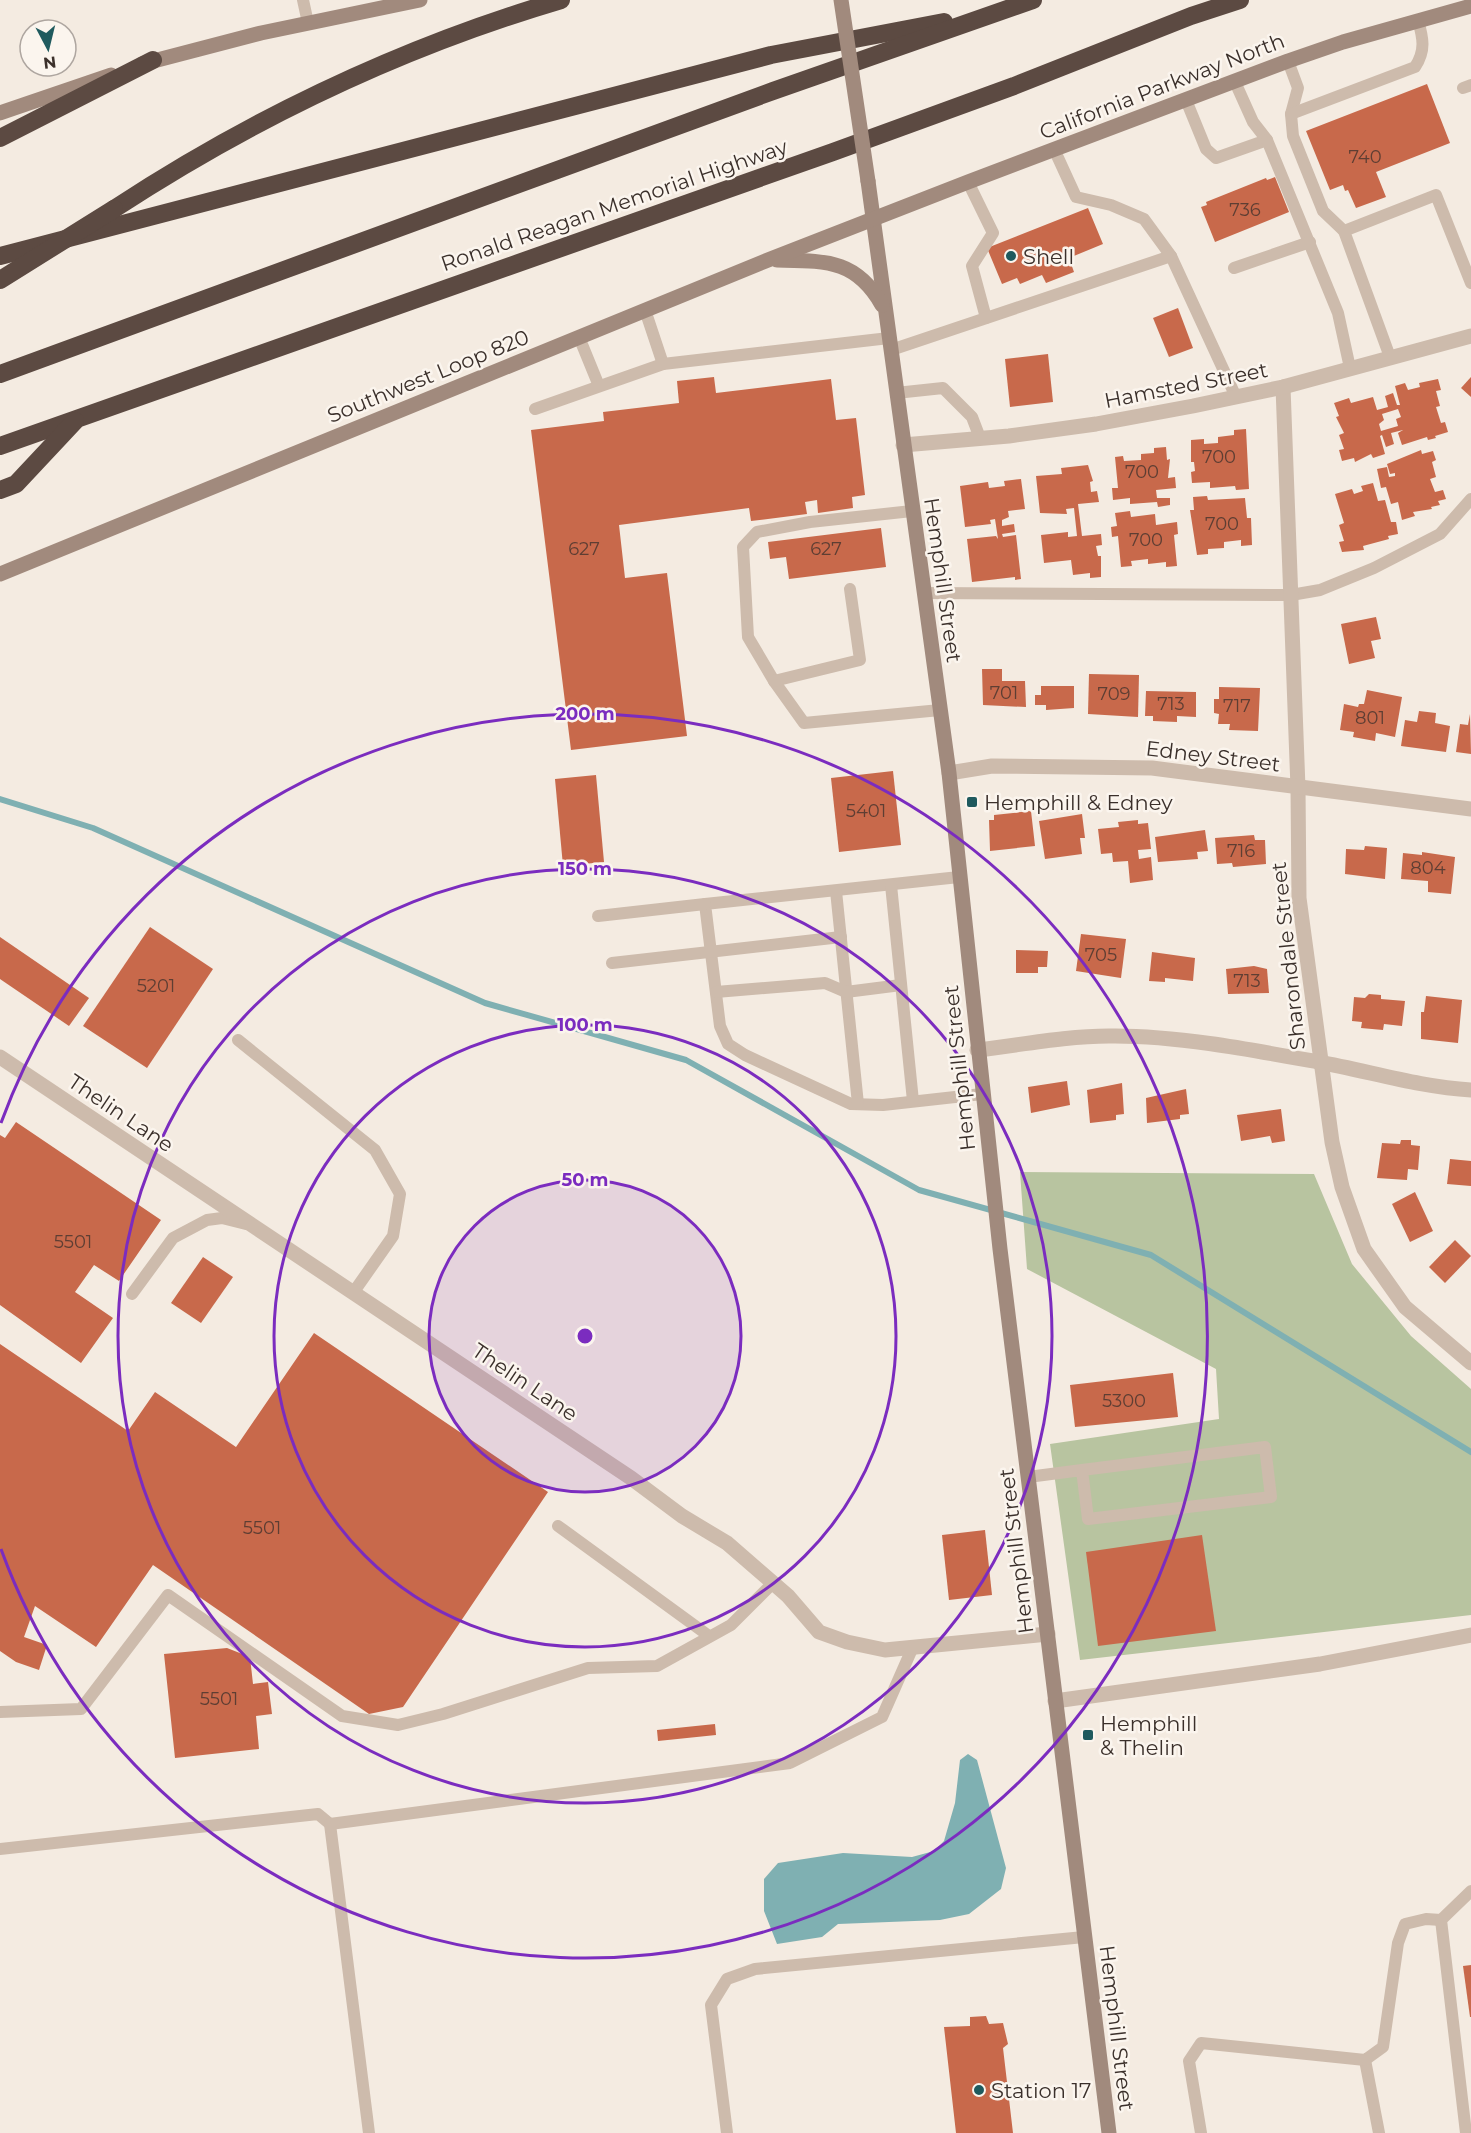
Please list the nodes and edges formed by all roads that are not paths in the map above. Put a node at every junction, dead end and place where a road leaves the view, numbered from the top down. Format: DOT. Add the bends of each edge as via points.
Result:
graph roads {
  1 [pos="303,0"];
  2 [pos="420,0"];
  3 [pos="561,0"];
  4 [pos="841,0"];
  5 [pos="1033,0"];
  6 [pos="1240,0"];
  7 [pos="1471,6"];
  8 [pos="995,14"];
  9 [pos="1418,20"];
  10 [pos="308,23"];
  11 [pos="153,60"];
  12 [pos="1288,61"];
  13 [pos="1235,82"];
  14 [pos="1186,100"];
  15 [pos="0,112"];
  16 [pos="1291,114"];
  17 [pos="0,138"];
  18 [pos="1268,140"];
  19 [pos="1054,149"];
  20 [pos="968,182"];
  21 [pos="873,218"];
  22 [pos="1344,231"];
  23 [pos="1310,242"];
  24 [pos="0,256"];
  25 [pos="1171,256"];
  26 [pos="768,260"];
  27 [pos="1234,268"];
  28 [pos="0,280"];
  29 [pos="1471,283"];
  30 [pos="645,310"];
  31 [pos="886,312"];
  32 [pos="986,318"];
  33 [pos="1471,336"];
  34 [pos="579,337"];
  35 [pos="890,344"];
  36 [pos="1390,357"];
  37 [pos="663,364"];
  38 [pos="1350,368"];
  39 [pos="0,374"];
  40 [pos="599,386"];
  41 [pos="1283,387"];
  42 [pos="896,393"];
  43 [pos="1236,397"];
  44 [pos="535,409"];
  45 [pos="77,418"];
  46 [pos="980,438"];
  47 [pos="903,445"];
  48 [pos="0,446"];
  49 [pos="0,490"];
  50 [pos="1471,498"];
  51 [pos="912,511"];
  52 [pos="0,574"];
  53 [pos="850,589"];
  54 [pos="924,593"];
  55 [pos="1291,595"];
  56 [pos="774,681"];
  57 [pos="940,710"];
  58 [pos="949,773"];
  59 [pos="1298,788"];
  60 [pos="1471,809"];
  61 [pos="959,877"];
  62 [pos="891,885"];
  63 [pos="836,891"];
  64 [pos="705,904"];
  65 [pos="597,916"];
  66 [pos="841,937"];
  67 [pos="711,953"];
  68 [pos="612,963"];
  69 [pos="901,986"];
  70 [pos="716,992"];
  71 [pos="846,992"];
  72 [pos="238,1040"];
  73 [pos="977,1050"];
  74 [pos="0,1057"];
  75 [pos="1319,1062"];
  76 [pos="1471,1090"];
  77 [pos="982,1094"];
  78 [pos="913,1101"];
  79 [pos="858,1104"];
  80 [pos="250,1225"];
  81 [pos="353,1293"];
  82 [pos="132,1294"];
  83 [pos="1471,1363"];
  84 [pos="1082,1470"];
  85 [pos="1028,1477"];
  86 [pos="558,1526"];
  87 [pos="773,1583"];
  88 [pos="1048,1634"];
  89 [pos="1471,1635"];
  90 [pos="709,1636"];
  91 [pos="912,1649"];
  92 [pos="1055,1701"];
  93 [pos="0,1712"];
  94 [pos="330,1824"];
  95 [pos="0,1850"];
  96 [pos="1471,1891"];
  97 [pos="1441,1920"];
  98 [pos="1084,1937"];
  99 [pos="1365,2060"];
  100 [pos="369,2133"];
  101 [pos="727,2133"];
  102 [pos="1109,2133"];
  103 [pos="1201,2133"];
  104 [pos="1379,2133"];
  105 [pos="1466,2133"];
  1 -- 10 [label="lane"];
  2 -- 10 [label="main road"];
  3 -- 28 [label="highway, bridge" via="486,22 307,97"];
  4 -- 21 [label="main road, Hemphill Street, bridge"];
  5 -- 8 [label="highway"];
  6 -- 45 [label="highway, Ronald Reagan Memorial Highway" via="833,152"];
  7 -- 9 [label="main road, California Parkway North"];
  8 -- 24 [label="highway" via="771,55"];
  8 -- 39 [label="highway" via="717,111"];
  9 -- 12 [label="main road, California Parkway North"];
  9 -- 16 [label="lane" via="1424,43 1415,67"];
  10 -- 11 [label="main road"];
  11 -- 15 [label="main road"];
  11 -- 17 [label="highway"];
  12 -- 13 [label="main road, California Parkway North"];
  12 -- 16 [label="lane" via="1298,88"];
  13 -- 14 [label="main road, California Parkway North"];
  13 -- 18 [label="lane" via="1253,122"];
  14 -- 18 [label="lane" via="1206,149 1216,158"];
  14 -- 19 [label="main road, California Parkway North"];
  16 -- 22 [label="lane" via="1293,136 1323,211"];
  18 -- 23 [label="lane"];
  19 -- 20 [label="main road, California Parkway North"];
  19 -- 25 [label="lane" via="1076,197 1111,205 1144,219"];
  20 -- 21 [label="main road, California Parkway North"];
  20 -- 32 [label="lane" via="993,233 972,266"];
  21 -- 26 [label="main road, Southwest Loop 820"];
  21 -- 31 [label="main road, Hemphill Street"];
  22 -- 29 [label="lane" via="1436,195"];
  22 -- 36 [label="lane"];
  23 -- 27 [label="lane"];
  23 -- 38 [label="lane" via="1338,313"];
  25 -- 32 [label="lane"];
  25 -- 43 [label="lane"];
  26 -- 30 [label="main road, Southwest Loop 820"];
  26 -- 31 [label="main road" via="841,265 864,280"];
  30 -- 34 [label="main road, Southwest Loop 820"];
  30 -- 37 [label="lane"];
  31 -- 35 [label="main road, Hemphill Street"];
  32 -- 35 [label="lane"];
  33 -- 36 [label="street, Hamsted Street"];
  34 -- 40 [label="lane"];
  34 -- 52 [label="main road, Southwest Loop 820"];
  35 -- 37 [label="lane"];
  35 -- 42 [label="main road, Hemphill Street"];
  36 -- 38 [label="street, Hamsted Street"];
  37 -- 40 [label="lane"];
  38 -- 41 [label="street, Hamsted Street"];
  40 -- 44 [label="lane"];
  41 -- 43 [label="street, Hamsted Street"];
  41 -- 55 [label="street, Sharondale Street"];
  42 -- 46 [label="lane" via="943,388 972,417"];
  42 -- 47 [label="main road, Hemphill Street"];
  43 -- 46 [label="street, Hamsted Street" via="1096,424"];
  45 -- 48 [label="highway, Ronald Reagan Memorial Highway"];
  45 -- 49 [label="highway" via="16,484"];
  46 -- 47 [label="street, Hamsted Street"];
  47 -- 51 [label="main road, Hemphill Street"];
  50 -- 55 [label="lane" via="1440,534 1374,568 1320,590"];
  51 -- 54 [label="main road, Hemphill Street"];
  51 -- 56 [label="lane" via="757,532 743,547 748,636"];
  53 -- 56 [label="lane" via="860,660"];
  54 -- 55 [label="lane"];
  54 -- 57 [label="main road, Hemphill Street"];
  55 -- 59 [label="street, Sharondale Street"];
  56 -- 57 [label="lane" via="804,723"];
  57 -- 58 [label="main road, Hemphill Street"];
  58 -- 59 [label="street, Edney Street" via="992,766 1152,768"];
  58 -- 61 [label="main road, Hemphill Street"];
  59 -- 60 [label="street, Edney Street"];
  59 -- 75 [label="street, Sharondale Street" via="1299,898"];
  61 -- 62 [label="lane"];
  61 -- 73 [label="main road, Hemphill Street"];
  62 -- 63 [label="lane"];
  62 -- 69 [label="lane"];
  63 -- 64 [label="lane"];
  63 -- 66 [label="lane"];
  64 -- 65 [label="lane"];
  64 -- 67 [label="lane"];
  66 -- 67 [label="lane"];
  66 -- 71 [label="lane"];
  67 -- 68 [label="lane"];
  67 -- 70 [label="lane"];
  69 -- 71 [label="lane"];
  69 -- 78 [label="lane"];
  70 -- 71 [label="lane" via="825,983"];
  70 -- 79 [label="lane" via="720,1026 728,1044 850,1104"];
  71 -- 79 [label="lane"];
  72 -- 81 [label="lane" via="375,1150 400,1194 393,1236"];
  73 -- 75 [label="street" via="1064,1037 1111,1036 1167,1039"];
  73 -- 77 [label="main road, Hemphill Street"];
  74 -- 80 [label="street, Thelin Lane"];
  75 -- 76 [label="street"];
  75 -- 83 [label="street, Sharondale Street" via="1342,1187 1364,1249 1405,1307"];
  77 -- 78 [label="lane"];
  77 -- 85 [label="main road, Hemphill Street"];
  78 -- 79 [label="lane"];
  80 -- 81 [label="street, Thelin Lane"];
  80 -- 82 [label="lane" via="214,1219 173,1238"];
  81 -- 87 [label="street, Thelin Lane" via="727,1544"];
  84 -- 84 [label="lane" via="1088,1519 1271,1497 1265,1448"];
  84 -- 85 [label="lane"];
  85 -- 88 [label="main road, Hemphill Street"];
  86 -- 90 [label="lane"];
  87 -- 90 [label="lane" via="731,1625"];
  87 -- 91 [label="street, Thelin Lane" via="819,1632 885,1650"];
  88 -- 91 [label="street, Thelin Lane"];
  88 -- 92 [label="main road, Hemphill Street"];
  89 -- 92 [label="street" via="1320,1664"];
  90 -- 93 [label="lane" via="657,1666 588,1668 398,1725 342,1716 168,1595 81,1709"];
  91 -- 94 [label="lane" via="882,1717 790,1763"];
  92 -- 98 [label="main road, Hemphill Street"];
  94 -- 95 [label="lane" via="318,1814"];
  94 -- 100 [label="lane"];
  96 -- 97 [label="lane"];
  97 -- 99 [label="lane" via="1405,1924 1398,1944 1383,2047"];
  97 -- 105 [label="lane"];
  98 -- 101 [label="lane" via="755,1969 727,1979 711,2005"];
  98 -- 102 [label="main road, Hemphill Street"];
  99 -- 103 [label="lane" via="1201,2043 1189,2061"];
  99 -- 104 [label="lane"];
}
